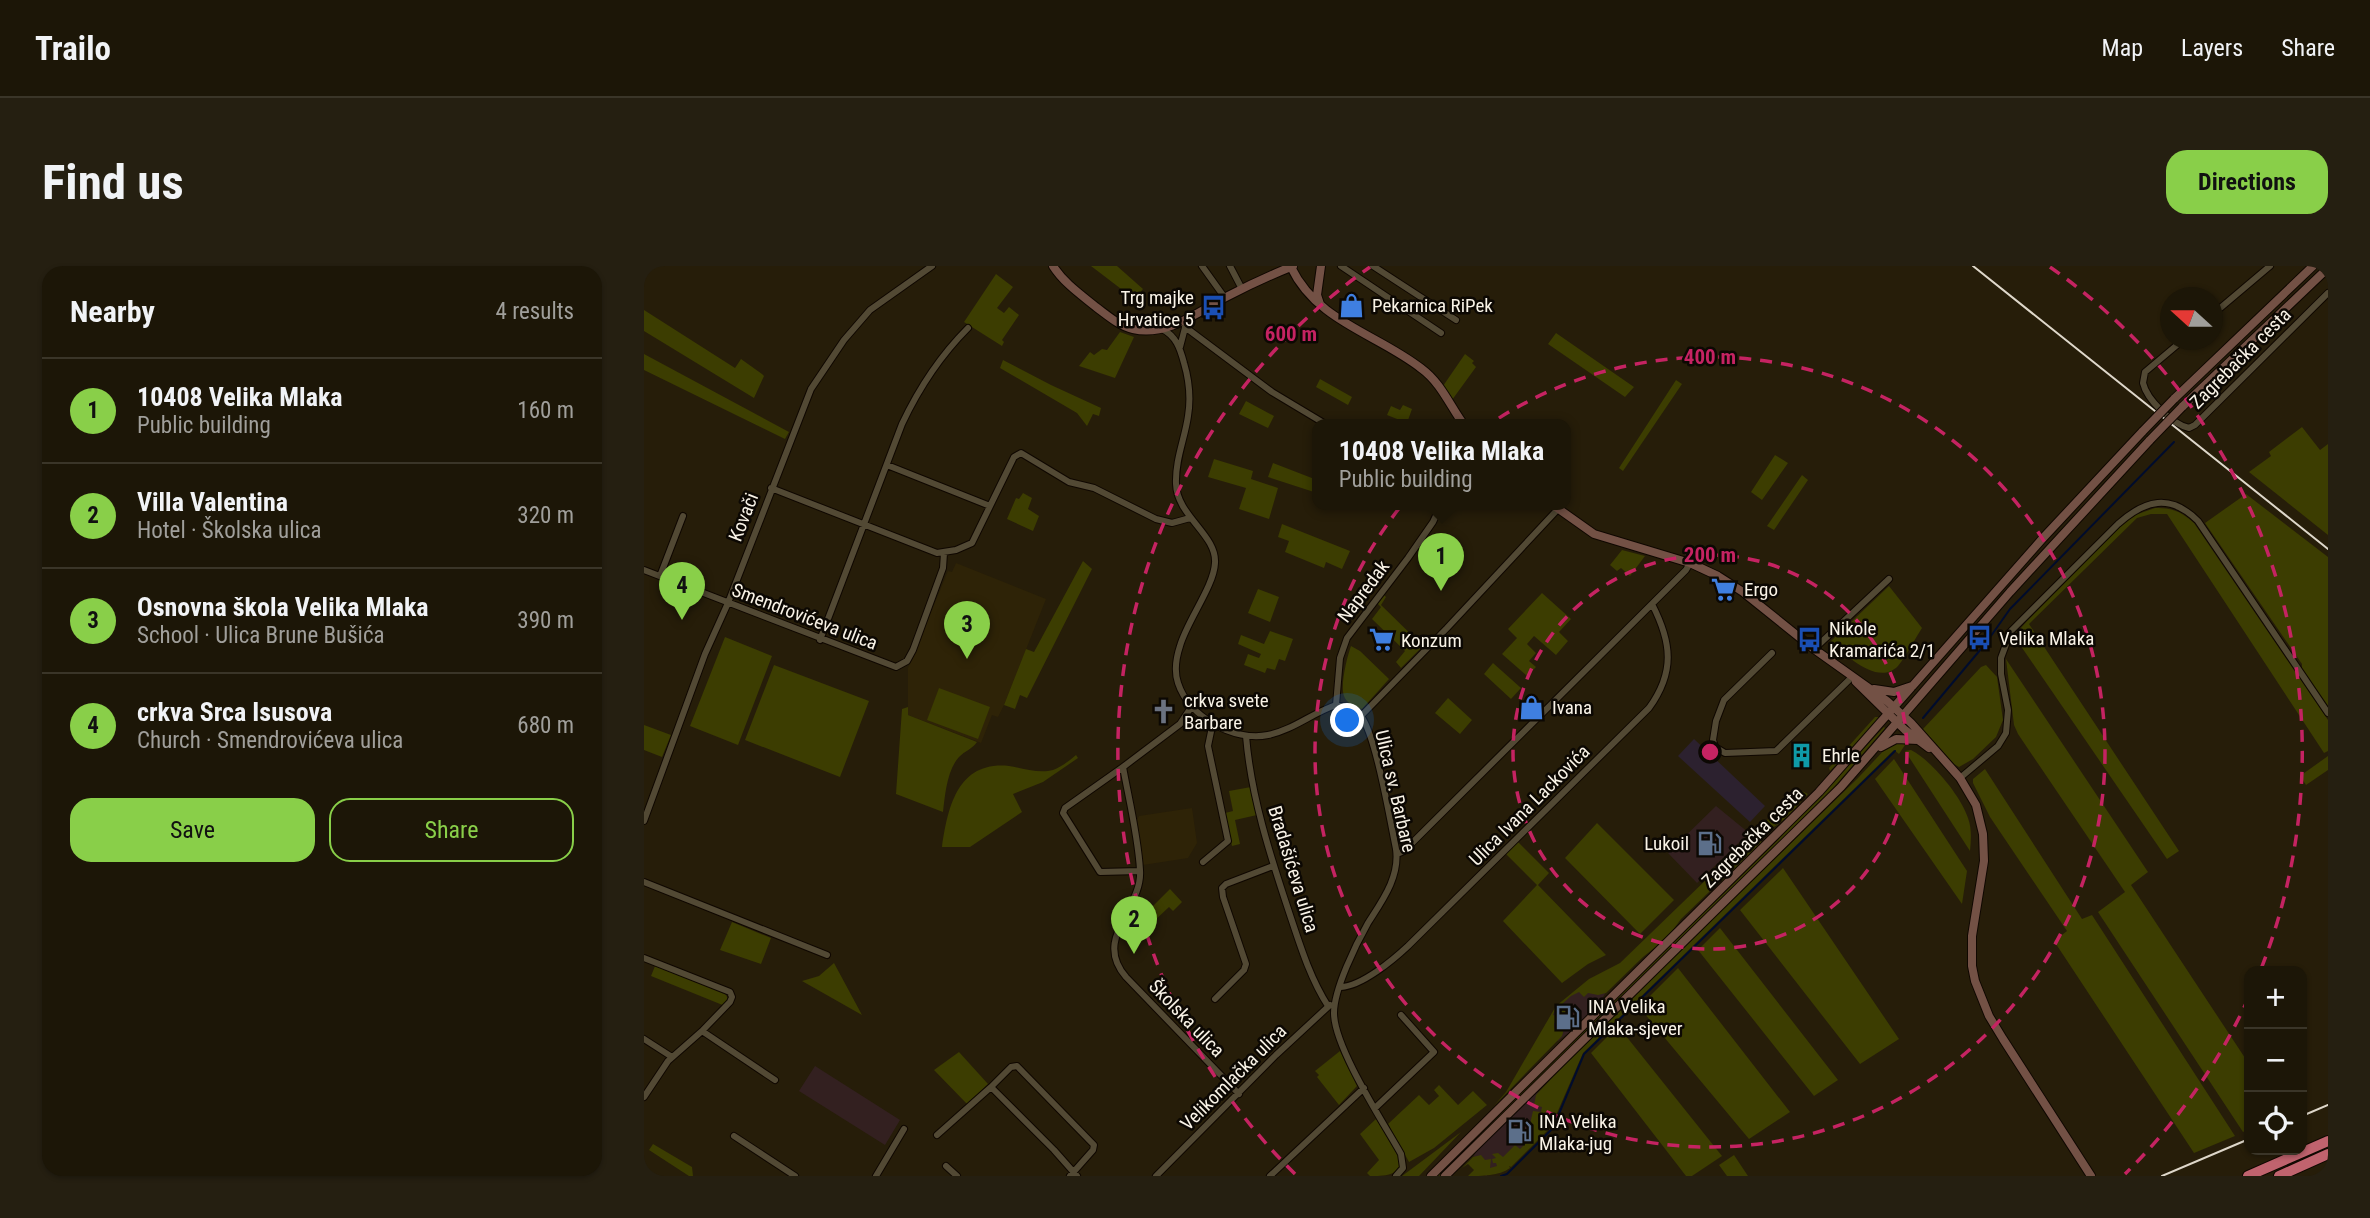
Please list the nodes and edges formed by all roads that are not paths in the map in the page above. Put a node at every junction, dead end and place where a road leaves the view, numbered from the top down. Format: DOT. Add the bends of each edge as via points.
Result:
graph roads {
  1 [pos="932,266"];
  2 [pos="1053,266"];
  3 [pos="1202,266"];
  4 [pos="1230,266"];
  5 [pos="1292,266"];
  6 [pos="1321,266"];
  7 [pos="1341,266"];
  8 [pos="1373,266"];
  9 [pos="2270,266"];
  10 [pos="2313,266"];
  11 [pos="2328,268"];
  12 [pos="1242,289"];
  13 [pos="2328,293"];
  14 [pos="1225,298"];
  15 [pos="1320,304"];
  16 [pos="2223,306"];
  17 [pos="1191,317"];
  18 [pos="1456,320"];
  19 [pos="1185,327"];
  20 [pos="968,328"];
  21 [pos="1161,328"];
  22 [pos="1441,333"];
  23 [pos="1180,349"];
  24 [pos="2171,350"];
  25 [pos="1317,419"];
  26 [pos="1459,419"];
  27 [pos="887,464"];
  28 [pos="771,488"];
  29 [pos="990,506"];
  30 [pos="1438,510"];
  31 [pos="1552,510"];
  32 [pos="1560,510"];
  33 [pos="683,516"];
  34 [pos="1190,519"];
  35 [pos="864,525"];
  36 [pos="944,553"];
  37 [pos="1690,563"];
  38 [pos="644,570"];
  39 [pos="660,576"];
  40 [pos="1889,579"];
  41 [pos="728,603"];
  42 [pos="1652,604"];
  43 [pos="820,640"];
  44 [pos="1814,649"];
  45 [pos="1772,653"];
  46 [pos="1852,677"];
  47 [pos="1915,684"];
  48 [pos="1869,687"];
  49 [pos="1336,705"];
  50 [pos="1192,706"];
  51 [pos="1892,711"];
  52 [pos="2328,713"];
  53 [pos="1361,716"];
  54 [pos="1901,719"];
  55 [pos="1213,722"];
  56 [pos="1246,736"];
  57 [pos="1918,740"];
  58 [pos="1932,749"];
  59 [pos="1875,750"];
  60 [pos="1123,767"];
  61 [pos="1960,778"];
  62 [pos="644,821"];
  63 [pos="1397,854"];
  64 [pos="1203,862"];
  65 [pos="1273,866"];
  66 [pos="1140,871"];
  67 [pos="644,882"];
  68 [pos="827,955"];
  69 [pos="644,958"];
  70 [pos="1341,987"];
  71 [pos="1215,999"];
  72 [pos="1332,1005"];
  73 [pos="1401,1015"];
  74 [pos="702,1031"];
  75 [pos="644,1039"];
  76 [pos="672,1057"];
  77 [pos="775,1080"];
  78 [pos="991,1087"];
  79 [pos="1364,1088"];
  80 [pos="1239,1094"];
  81 [pos="644,1097"];
  82 [pos="1375,1108"];
  83 [pos="904,1129"];
  84 [pos="937,1135"];
  85 [pos="734,1136"];
  86 [pos="2328,1141"];
  87 [pos="2328,1154"];
  88 [pos="946,1166"];
  89 [pos="1073,1175"];
  90 [pos="795,1176"];
  91 [pos="876,1176"];
  92 [pos="957,1176"];
  93 [pos="1156,1176"];
  94 [pos="1270,1176"];
  95 [pos="1396,1176"];
  96 [pos="1431,1176"];
  97 [pos="1445,1176"];
  98 [pos="2091,1176"];
  99 [pos="2248,1176"];
  100 [pos="2279,1176"];
  1 -- 28 [label="street, Kovači" via="870,310 829,360 806,399"];
  2 -- 21 [label="main road" via="1068,285 1126,327"];
  3 -- 14 [label="street"];
  4 -- 12 [label="street"];
  5 -- 12 [label="main road"];
  5 -- 15 [label="main road" via="1302,286"];
  6 -- 15 [label="main road"];
  7 -- 22 [label="street"];
  8 -- 18 [label="street"];
  9 -- 16 [label="street"];
  10 -- 47 [label="main road, Zagrebačka cesta, bridge" via="2143,431"];
  11 -- 54 [label="main road, Zagrebačka cesta, bridge" via="2150,440"];
  12 -- 14 [label="main road"];
  13 -- 24 [label="street, Zagrebačka cesta" via="2189,428 2176,423 2154,402 2143,383 2146,372"];
  14 -- 17 [label="main road"];
  15 -- 26 [label="main road" via="1422,369"];
  17 -- 19 [label="street"];
  17 -- 21 [label="main road"];
  19 -- 23 [label="street"];
  19 -- 25 [label="street" via="1272,392"];
  20 -- 27 [label="street" via="919,390"];
  21 -- 23 [label="street" via="1174,337"];
  23 -- 34 [label="street" via="1190,401 1176,488"];
  27 -- 29 [label="street"];
  27 -- 35 [label="street"];
  28 -- 35 [label="street"];
  28 -- 41 [label="street, Kovači"];
  29 -- 34 [label="street" via="1017,454 1024,454 1069,482 1094,488 1156,519 1172,523"];
  29 -- 36 [label="street" via="972,543"];
  30 -- 49 [label="street, Napredak" via="1347,638 1340,658"];
  31 -- 53 [label="street"];
  32 -- 37 [label="main road" via="1601,537"];
  33 -- 39 [label="street"];
  34 -- 50 [label="street" via="1212,550 1215,565 1176,660 1177,682"];
  35 -- 36 [label="street" via="920,549"];
  35 -- 43 [label="street"];
  36 -- 43 [label="street, Smendrovićeva ulica" via="943,568 913,650 900,666"];
  37 -- 42 [label="street"];
  37 -- 44 [label="main road" via="1743,592"];
  38 -- 39 [label="street, Smendrovićeva ulica"];
  39 -- 41 [label="street, Smendrovićeva ulica"];
  40 -- 44 [label="street"];
  41 -- 43 [label="street, Smendrovićeva ulica"];
  41 -- 62 [label="street, Kovači"];
  42 -- 63 [label="street"];
  42 -- 70 [label="street, Ulica Ivana Lackovića" via="1664,632 1668,660 1663,687 1649,708 1408,946 1377,971"];
  44 -- 46 [label="main road"];
  45 -- 46 [label="street" via="1720,707 1713,740 1720,751 1776,751"];
  46 -- 48 [label="main road"];
  46 -- 51 [label="main road"];
  47 -- 48 [label="main road" via="1894,692"];
  47 -- 51 [label="main road, Zagrebačka cesta"];
  48 -- 51 [label="main road"];
  49 -- 53 [label="street, Ulica sv. Barbare"];
  49 -- 56 [label="street" via="1274,734"];
  50 -- 55 [label="street"];
  50 -- 60 [label="street" via="1180,724"];
  51 -- 54 [label="main road"];
  51 -- 96 [label="main road, Zagrebačka cesta" via="1775,837"];
  52 -- 61 [label="street" via="2198,521 2172,504 2150,503 2123,519 2011,631 2001,658 2008,710 2006,733 1998,746"];
  53 -- 63 [label="street, Ulica sv. Barbare"];
  54 -- 57 [label="main road"];
  54 -- 58 [label="main road"];
  54 -- 59 [label="main road, Zagrebačka cesta"];
  55 -- 56 [label="street"];
  55 -- 64 [label="street" via="1208,746 1228,841"];
  56 -- 65 [label="street, Bradašićeva ulica"];
  57 -- 58 [label="main road"];
  57 -- 59 [label="main road" via="1896,739"];
  58 -- 61 [label="main road"];
  59 -- 97 [label="main road, Zagrebačka cesta"];
  60 -- 66 [label="street, Školska ulica"];
  60 -- 66 [label="street" via="1063,813 1100,872"];
  61 -- 98 [label="main road" via="1976,805 1983,834 1984,861 1972,936 1975,981 1996,1027"];
  63 -- 70 [label="street, Ulica sv. Barbare" via="1391,883 1359,939"];
  65 -- 71 [label="street" via="1222,888 1246,964"];
  65 -- 72 [label="street, Bradašićeva ulica" via="1318,989"];
  66 -- 80 [label="street, Školska ulica" via="1115,936 1119,967"];
  67 -- 68 [label="street"];
  69 -- 74 [label="street" via="730,992 730,1002"];
  70 -- 72 [label="street, Ulica sv. Barbare"];
  72 -- 79 [label="street, Ulica sv. Barbare" via="1339,1038"];
  72 -- 80 [label="street, Velikomlačka ulica"];
  73 -- 82 [label="street" via="1434,1052"];
  74 -- 76 [label="street"];
  74 -- 77 [label="street"];
  75 -- 76 [label="street"];
  76 -- 81 [label="street"];
  78 -- 84 [label="street"];
  78 -- 89 [label="street"];
  78 -- 89 [label="street" via="1017,1066 1094,1145"];
  79 -- 82 [label="street, Ulica sv. Barbare"];
  79 -- 94 [label="street"];
  80 -- 93 [label="street, Velikomlačka ulica"];
  82 -- 95 [label="street, Ulica sv. Barbare" via="1401,1154 1404,1168"];
  83 -- 91 [label="street"];
  85 -- 90 [label="street"];
  86 -- 99 [label="highway"];
  87 -- 100 [label="highway"];
  88 -- 92 [label="street"];
}
